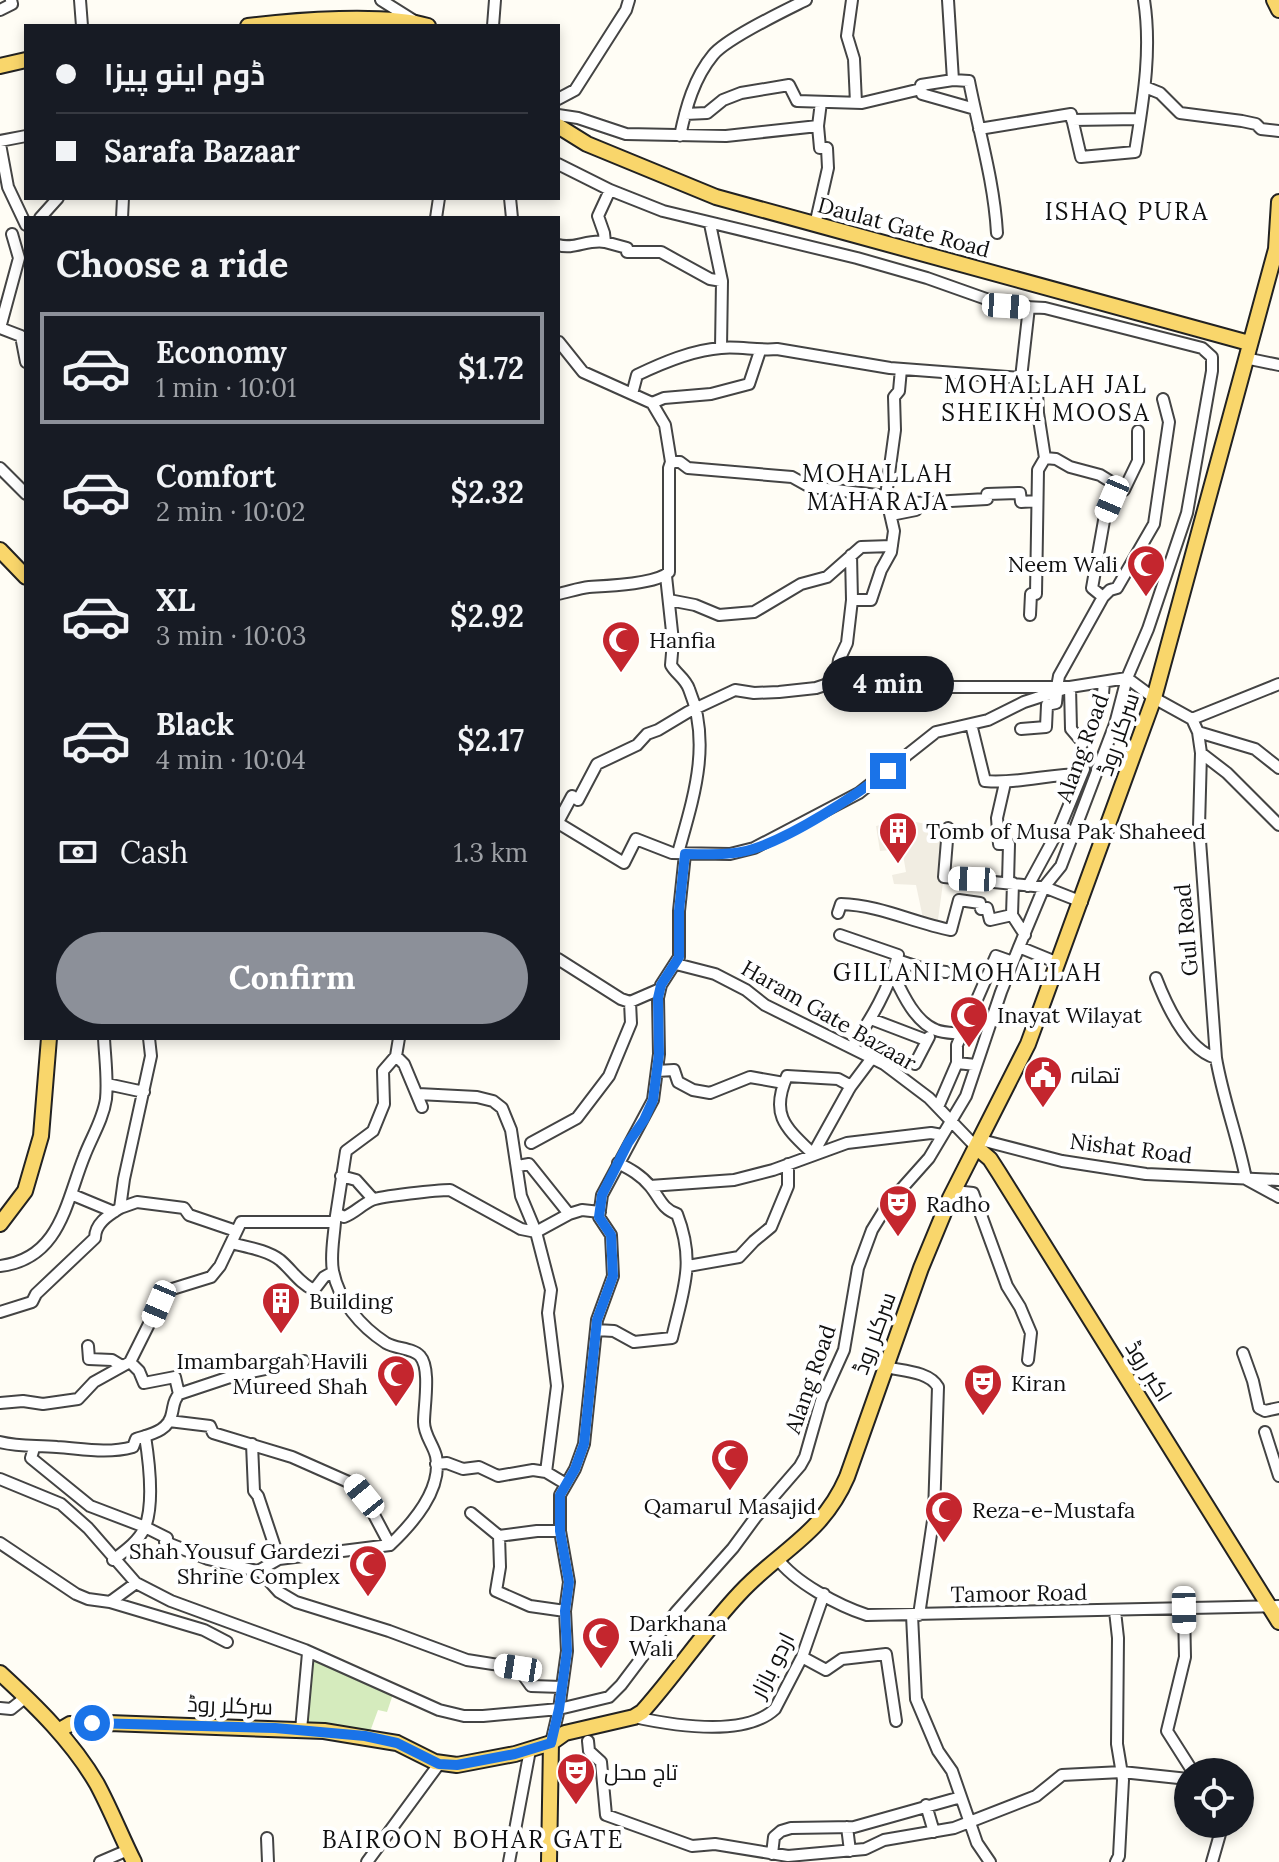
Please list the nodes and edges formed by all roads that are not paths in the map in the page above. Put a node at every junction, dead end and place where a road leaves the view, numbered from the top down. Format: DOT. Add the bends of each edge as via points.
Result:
graph roads {
  1 [pos="11,0"];
  2 [pos="80,0"];
  3 [pos="381,0"];
  4 [pos="495,0"];
  5 [pos="629,0"];
  6 [pos="806,0"];
  7 [pos="852,0"];
  8 [pos="948,0"];
  9 [pos="1144,0"];
  10 [pos="1274,0"];
  11 [pos="0,10"];
  12 [pos="1279,10"];
  13 [pos="82,24"];
  14 [pos="279,24"];
  15 [pos="423,24"];
  16 [pos="493,24"];
  17 [pos="24,60"];
  18 [pos="0,66"];
  19 [pos="953,80"];
  20 [pos="1145,87"];
  21 [pos="921,89"];
  22 [pos="560,98"];
  23 [pos="821,102"];
  24 [pos="856,103"];
  25 [pos="975,109"];
  26 [pos="685,114"];
  27 [pos="560,115"];
  28 [pos="1140,119"];
  29 [pos="1072,120"];
  30 [pos="818,126"];
  31 [pos="560,127"];
  32 [pos="979,129"];
  33 [pos="1279,131"];
  34 [pos="680,136"];
  35 [pos="24,137"];
  36 [pos="0,143"];
  37 [pos="560,165"];
  38 [pos="610,190"];
  39 [pos="56,200"];
  40 [pos="1279,202"];
  41 [pos="42,216"];
  42 [pos="24,222"];
  43 [pos="710,224"];
  44 [pos="815,225"];
  45 [pos="24,227"];
  46 [pos="997,233"];
  47 [pos="12,234"];
  48 [pos="0,239"];
  49 [pos="605,242"];
  50 [pos="560,245"];
  51 [pos="1277,249"];
  52 [pos="722,281"];
  53 [pos="1029,307"];
  54 [pos="0,328"];
  55 [pos="24,335"];
  56 [pos="560,343"];
  57 [pos="1249,343"];
  58 [pos="721,348"];
  59 [pos="760,351"];
  60 [pos="1245,358"];
  61 [pos="1279,365"];
  62 [pos="901,369"];
  63 [pos="1021,378"];
  64 [pos="632,394"];
  65 [pos="1163,399"];
  66 [pos="652,403"];
  67 [pos="1138,431"];
  68 [pos="1045,458"];
  69 [pos="671,462"];
  70 [pos="0,468"];
  71 [pos="1118,487"];
  72 [pos="24,492"];
  73 [pos="886,496"];
  74 [pos="1037,501"];
  75 [pos="891,515"];
  76 [pos="892,546"];
  77 [pos="0,550"];
  78 [pos="851,555"];
  79 [pos="24,575"];
  80 [pos="666,576"];
  81 [pos="560,594"];
  82 [pos="1103,597"];
  83 [pos="669,600"];
  84 [pos="852,600"];
  85 [pos="1030,615"];
  86 [pos="1127,678"];
  87 [pos="1104,682"];
  88 [pos="1279,684"];
  89 [pos="835,685"];
  90 [pos="1070,687"];
  91 [pos="1057,690"];
  92 [pos="1154,698"];
  93 [pos="1102,706"];
  94 [pos="696,708"];
  95 [pos="1192,719"];
  96 [pos="971,724"];
  97 [pos="1021,729"];
  98 [pos="1198,732"];
  99 [pos="1083,743"];
  100 [pos="1201,753"];
  101 [pos="1279,768"];
  102 [pos="1095,772"];
  103 [pos="1082,774"];
  104 [pos="1005,783"];
  105 [pos="560,818"];
  106 [pos="560,823"];
  107 [pos="1279,825"];
  108 [pos="948,828"];
  109 [pos="1058,832"];
  110 [pos="1072,837"];
  111 [pos="678,853"];
  112 [pos="1011,882"];
  113 [pos="1028,886"];
  114 [pos="1044,887"];
  115 [pos="1082,902"];
  116 [pos="838,913"];
  117 [pos="1012,915"];
  118 [pos="840,935"];
  119 [pos="1025,935"];
  120 [pos="1019,947"];
  121 [pos="560,960"];
  122 [pos="897,960"];
  123 [pos="1013,962"];
  124 [pos="1058,963"];
  125 [pos="676,964"];
  126 [pos="946,972"];
  127 [pos="893,974"];
  128 [pos="1156,978"];
  129 [pos="660,989"];
  130 [pos="630,1002"];
  131 [pos="871,1019"];
  132 [pos="936,1030"];
  133 [pos="962,1034"];
  134 [pos="49,1040"];
  135 [pos="104,1040"];
  136 [pos="149,1040"];
  137 [pos="399,1040"];
  138 [pos="926,1040"];
  139 [pos="852,1047"];
  140 [pos="396,1056"];
  141 [pos="872,1058"];
  142 [pos="1216,1058"];
  143 [pos="957,1063"];
  144 [pos="915,1064"];
  145 [pos="976,1065"];
  146 [pos="657,1071"];
  147 [pos="784,1083"];
  148 [pos="107,1084"];
  149 [pos="851,1086"];
  150 [pos="144,1092"];
  151 [pos="418,1094"];
  152 [pos="422,1107"];
  153 [pos="938,1107"];
  154 [pos="951,1120"];
  155 [pos="942,1135"];
  156 [pos="531,1143"];
  157 [pos="979,1143"];
  158 [pos="813,1154"];
  159 [pos="618,1163"];
  160 [pos="788,1164"];
  161 [pos="518,1166"];
  162 [pos="341,1176"];
  163 [pos="1246,1179"];
  164 [pos="1279,1180"];
  165 [pos="650,1186"];
  166 [pos="954,1191"];
  167 [pos="73,1195"];
  168 [pos="1279,1197"];
  169 [pos="373,1199"];
  170 [pos="117,1210"];
  171 [pos="600,1212"];
  172 [pos="569,1214"];
  173 [pos="336,1218"];
  174 [pos="0,1224"];
  175 [pos="236,1231"];
  176 [pos="536,1232"];
  177 [pos="231,1243"];
  178 [pos="0,1266"];
  179 [pos="688,1266"];
  180 [pos="333,1272"];
  181 [pos="0,1312"];
  182 [pos="596,1330"];
  183 [pos="88,1346"];
  184 [pos="1243,1353"];
  185 [pos="1028,1360"];
  186 [pos="304,1361"];
  187 [pos="126,1364"];
  188 [pos="885,1367"];
  189 [pos="179,1394"];
  190 [pos="0,1403"];
  191 [pos="1279,1408"];
  192 [pos="169,1421"];
  193 [pos="1265,1432"];
  194 [pos="145,1436"];
  195 [pos="0,1442"];
  196 [pos="252,1444"];
  197 [pos="34,1448"];
  198 [pos="436,1464"];
  199 [pos="546,1472"];
  200 [pos="1279,1476"];
  201 [pos="0,1479"];
  202 [pos="566,1484"];
  203 [pos="471,1513"];
  204 [pos="145,1527"];
  205 [pos="560,1531"];
  206 [pos="499,1536"];
  207 [pos="0,1543"];
  208 [pos="390,1545"];
  209 [pos="777,1558"];
  210 [pos="279,1559"];
  211 [pos="113,1560"];
  212 [pos="258,1571"];
  213 [pos="136,1583"];
  214 [pos="824,1594"];
  215 [pos="110,1602"];
  216 [pos="1275,1606"];
  217 [pos="1184,1610"];
  218 [pos="565,1611"];
  219 [pos="1115,1611"];
  220 [pos="916,1615"];
  221 [pos="1279,1622"];
  222 [pos="227,1642"];
  223 [pos="308,1653"];
  224 [pos="802,1657"];
  225 [pos="0,1673"];
  226 [pos="562,1687"];
  227 [pos="26,1697"];
  228 [pos="0,1708"];
  229 [pos="559,1709"];
  230 [pos="634,1717"];
  231 [pos="896,1721"];
  232 [pos="301,1730"];
  233 [pos="58,1731"];
  234 [pos="588,1741"];
  235 [pos="551,1743"];
  236 [pos="530,1750"];
  237 [pos="1184,1758"];
  238 [pos="439,1764"];
  239 [pos="1122,1772"];
  240 [pos="1174,1778"];
  241 [pos="961,1797"];
  242 [pos="926,1805"];
  243 [pos="970,1821"];
  244 [pos="847,1827"];
  245 [pos="934,1832"];
  246 [pos="267,1838"];
  247 [pos="1219,1838"];
  248 [pos="850,1851"];
  249 [pos="772,1854"];
  250 [pos="131,1856"];
  251 [pos="268,1859"];
  252 [pos="100,1862"];
  253 [pos="255,1862"];
  254 [pos="367,1862"];
  255 [pos="509,1862"];
  256 [pos="549,1862"];
  257 [pos="990,1862"];
  258 [pos="1116,1862"];
  259 [pos="1212,1862"];
  1 -- 11 [label="street"];
  2 -- 13 [label="street"];
  3 -- 15 [label="street"];
  4 -- 16 [label="street"];
  5 -- 22 [label="street" via="575,90"];
  6 -- 26 [label="street" via="714,53"];
  7 -- 24 [label="street" via="847,36"];
  8 -- 19 [label="street"];
  9 -- 20 [label="street"];
  10 -- 12 [label="main road"];
  14 -- 15 [label="main road"];
  17 -- 18 [label="main road"];
  19 -- 21 [label="street"];
  19 -- 25 [label="street" via="969,81"];
  20 -- 28 [label="street"];
  20 -- 33 [label="street" via="1160,93 1180,113"];
  21 -- 24 [label="street"];
  21 -- 25 [label="street" via="922,94"];
  23 -- 24 [label="street"];
  23 -- 26 [label="street" via="797,101 789,85 741,93 707,113"];
  23 -- 30 [label="street"];
  25 -- 32 [label="street"];
  26 -- 34 [label="street"];
  27 -- 34 [label="street" via="626,134"];
  28 -- 29 [label="street"];
  28 -- 29 [label="street" via="1135,152 1081,157"];
  29 -- 32 [label="street" via="1071,114"];
  30 -- 34 [label="street"];
  30 -- 44 [label="street" via="828,168"];
  31 -- 44 [label="main road, Daulat Gate Road" via="587,144 716,197"];
  32 -- 46 [label="street" via="993,185"];
  35 -- 36 [label="street"];
  36 -- 42 [label="street" via="8,187"];
  37 -- 38 [label="street"];
  38 -- 43 [label="street"];
  38 -- 49 [label="street" via="598,216"];
  39 -- 41 [label="street"];
  40 -- 51 [label="main road, سرکلر روڈ"];
  43 -- 52 [label="street"];
  43 -- 53 [label="street" via="857,258 1006,306"];
  44 -- 57 [label="main road, Daulat Gate Road"];
  45 -- 47 [label="street"];
  47 -- 48 [label="street"];
  47 -- 54 [label="street" via="19,258"];
  49 -- 50 [label="street"];
  49 -- 52 [label="street" via="627,252 661,252"];
  51 -- 57 [label="main road, سرکلر روڈ"];
  52 -- 58 [label="street"];
  53 -- 63 [label="street"];
  53 -- 86 [label="street, Alang Road" via="1107,322 1202,348 1212,357 1187,513"];
  54 -- 55 [label="street"];
  56 -- 64 [label="street" via="583,372"];
  57 -- 60 [label="main road, سرکلر روڈ"];
  58 -- 59 [label="street"];
  58 -- 64 [label="street" via="663,362 637,375"];
  59 -- 62 [label="street" via="777,349"];
  59 -- 66 [label="street" via="749,384"];
  60 -- 61 [label="street"];
  60 -- 92 [label="main road, سرکلر روڈ"];
  62 -- 63 [label="street"];
  62 -- 73 [label="street"];
  63 -- 68 [label="street" via="1037,390"];
  64 -- 66 [label="street"];
  65 -- 82 [label="street" via="1169,422 1154,524 1117,588"];
  66 -- 69 [label="street" via="665,425"];
  67 -- 71 [label="street" via="1138,461 1124,490"];
  68 -- 71 [label="street" via="1100,475"];
  68 -- 74 [label="street" via="1038,470"];
  69 -- 73 [label="street" via="792,477 810,487"];
  69 -- 80 [label="street" via="671,565"];
  70 -- 72 [label="street"];
  71 -- 82 [label="street" via="1105,515 1092,588"];
  73 -- 75 [label="street"];
  74 -- 75 [label="street" via="1021,502 1020,493 987,494 987,499 915,503 916,510"];
  74 -- 85 [label="street" via="1036,594 1031,594"];
  75 -- 76 [label="street"];
  76 -- 78 [label="street" via="861,547"];
  76 -- 84 [label="street" via="871,600"];
  77 -- 79 [label="main road"];
  78 -- 83 [label="street" via="827,577 801,584 754,612 719,615"];
  78 -- 84 [label="street"];
  80 -- 81 [label="street"];
  80 -- 83 [label="street"];
  82 -- 91 [label="street" via="1059,676"];
  83 -- 94 [label="street" via="671,665 684,679"];
  84 -- 89 [label="street"];
  86 -- 87 [label="street"];
  86 -- 92 [label="street"];
  86 -- 102 [label="street, Alang Road"];
  87 -- 90 [label="street"];
  87 -- 93 [label="street"];
  88 -- 95 [label="street"];
  89 -- 91 [label="street"];
  89 -- 94 [label="street" via="779,692 735,690"];
  90 -- 91 [label="street"];
  90 -- 99 [label="street" via="1071,729"];
  91 -- 96 [label="street"];
  91 -- 97 [label="street" via="1056,703 1047,705 1046,727"];
  92 -- 95 [label="street"];
  92 -- 115 [label="main road, سرکلر روڈ"];
  94 -- 105 [label="street" via="597,764 578,800 572,796"];
  94 -- 111 [label="street" via="701,756"];
  95 -- 98 [label="street, Gul Road"];
  96 -- 104 [label="street" via="985,781"];
  96 -- 111 [label="street" via="936,732 859,793 754,848 730,854"];
  98 -- 100 [label="street, Gul Road"];
  98 -- 101 [label="street" via="1255,749"];
  100 -- 107 [label="street"];
  100 -- 142 [label="street, Gul Road" via="1199,827"];
  102 -- 103 [label="street" via="1084,769"];
  102 -- 110 [label="street, Alang Road"];
  103 -- 104 [label="street"];
  103 -- 109 [label="street"];
  104 -- 112 [label="street" via="997,818 999,844 1009,844"];
  106 -- 111 [label="street" via="624,863 636,839"];
  108 -- 112 [label="street" via="944,877"];
  109 -- 110 [label="street"];
  109 -- 113 [label="street"];
  110 -- 114 [label="street, Alang Road" via="1061,866"];
  111 -- 125 [label="street"];
  112 -- 113 [label="street"];
  112 -- 117 [label="street"];
  113 -- 114 [label="street"];
  114 -- 115 [label="street"];
  114 -- 119 [label="street, Alang Road"];
  115 -- 124 [label="main road, سرکلر روڈ"];
  116 -- 117 [label="street" via="841,904 870,906 951,930 959,900 980,903 990,920"];
  117 -- 119 [label="street"];
  118 -- 122 [label="street" via="898,955"];
  119 -- 120 [label="street, Alang Road"];
  120 -- 123 [label="street, Alang Road"];
  120 -- 124 [label="street"];
  121 -- 130 [label="street"];
  122 -- 126 [label="street"];
  122 -- 127 [label="street"];
  123 -- 133 [label="street" via="996,956"];
  123 -- 145 [label="street, Alang Road"];
  124 -- 157 [label="main road, سرکلر روڈ" via="1028,1044"];
  125 -- 129 [label="street"];
  125 -- 139 [label="street, Haram Gate Bazaar" via="715,974"];
  127 -- 131 [label="street"];
  127 -- 132 [label="street" via="910,1006"];
  128 -- 142 [label="street" via="1187,1036"];
  129 -- 130 [label="street"];
  129 -- 146 [label="street"];
  130 -- 156 [label="street" via="631,1023 609,1076 577,1118"];
  131 -- 138 [label="street"];
  131 -- 139 [label="street"];
  132 -- 133 [label="street"];
  132 -- 138 [label="street"];
  133 -- 143 [label="street"];
  134 -- 174 [label="main road" via="41,1136 25,1191"];
  135 -- 148 [label="street"];
  136 -- 150 [label="street"];
  137 -- 140 [label="street"];
  138 -- 144 [label="street"];
  139 -- 141 [label="street, Haram Gate Bazaar"];
  140 -- 151 [label="street"];
  140 -- 162 [label="street" via="383,1071 384,1104 373,1131 346,1151"];
  141 -- 149 [label="street"];
  141 -- 153 [label="street, Haram Gate Bazaar"];
  142 -- 163 [label="street, Gul Road"];
  143 -- 145 [label="street"];
  143 -- 153 [label="street"];
  145 -- 154 [label="street, Alang Road"];
  146 -- 147 [label="street" via="674,1070 678,1082 710,1093 750,1077"];
  146 -- 159 [label="street" via="653,1100"];
  147 -- 149 [label="street" via="787,1076 812,1077"];
  147 -- 158 [label="street" via="778,1101 785,1126"];
  148 -- 150 [label="street"];
  148 -- 167 [label="street"];
  149 -- 158 [label="street"];
  150 -- 170 [label="street"];
  151 -- 152 [label="street"];
  151 -- 161 [label="street" via="493,1101 507,1119"];
  153 -- 154 [label="street, Haram Gate Bazaar"];
  154 -- 155 [label="street, Alang Road"];
  154 -- 157 [label="street, Haram Gate Bazaar"];
  155 -- 158 [label="street" via="847,1143"];
  155 -- 229 [label="street, Alang Road" via="872,1230 858,1268 844,1350 800,1466 621,1685 609,1697"];
  157 -- 163 [label="street, Nishat Road" via="1146,1174"];
  157 -- 166 [label="main road, سرکلر روڈ"];
  157 -- 216 [label="main road, اکبر روڈ"];
  158 -- 160 [label="street"];
  159 -- 165 [label="street"];
  159 -- 171 [label="street"];
  160 -- 165 [label="street" via="734,1180"];
  160 -- 179 [label="street" via="788,1186 771,1227 739,1257"];
  161 -- 172 [label="street" via="529,1164"];
  161 -- 176 [label="street" via="521,1196"];
  162 -- 169 [label="street" via="356,1180"];
  162 -- 173 [label="street"];
  163 -- 164 [label="street, Nishat Road"];
  163 -- 168 [label="street"];
  165 -- 179 [label="street" via="662,1205 677,1214"];
  166 -- 185 [label="street" via="973,1193 1007,1286 1031,1333"];
  166 -- 188 [label="main road, سرکلر روڈ"];
  167 -- 170 [label="street"];
  167 -- 178 [label="street" via="41,1248"];
  169 -- 173 [label="street" via="355,1213"];
  169 -- 176 [label="street" via="450,1190 522,1230"];
  170 -- 175 [label="street" via="137,1202 184,1208 189,1215"];
  170 -- 181 [label="street" via="32,1302"];
  171 -- 172 [label="street"];
  171 -- 182 [label="street" via="611,1235 613,1276"];
  172 -- 176 [label="street"];
  173 -- 175 [label="street" via="316,1224 254,1220 241,1222"];
  173 -- 180 [label="street"];
  175 -- 177 [label="street"];
  176 -- 199 [label="street" via="551,1290 548,1313 557,1380"];
  177 -- 180 [label="street" via="280,1261 314,1290"];
  177 -- 187 [label="street" via="211,1277 169,1290"];
  179 -- 182 [label="street" via="672,1338 634,1342 614,1331"];
  180 -- 198 [label="street" via="346,1305 358,1319 387,1343 422,1360 424,1422"];
  182 -- 202 [label="street" via="584,1444"];
  183 -- 187 [label="street" via="89,1359"];
  184 -- 191 [label="street" via="1259,1408"];
  186 -- 189 [label="street"];
  187 -- 189 [label="street" via="139,1371 144,1383 175,1377"];
  187 -- 190 [label="street" via="94,1382 78,1399"];
  188 -- 209 [label="main road, سرکلر روڈ" via="837,1502"];
  188 -- 220 [label="street" via="928,1376 938,1387 934,1514"];
  189 -- 192 [label="street"];
  192 -- 194 [label="street"];
  192 -- 196 [label="street" via="210,1426 213,1433"];
  193 -- 200 [label="street"];
  194 -- 197 [label="street" via="133,1447 112,1452"];
  194 -- 204 [label="street"];
  195 -- 197 [label="street"];
  196 -- 208 [label="street" via="353,1484"];
  196 -- 210 [label="street" via="254,1491"];
  197 -- 204 [label="street" via="34,1462 90,1506"];
  198 -- 199 [label="street" via="479,1467 498,1476"];
  198 -- 208 [label="street" via="421,1510"];
  199 -- 202 [label="street"];
  201 -- 211 [label="street, Alang Road" via="61,1504"];
  202 -- 205 [label="street" via="560,1495"];
  203 -- 206 [label="street"];
  204 -- 211 [label="street"];
  204 -- 212 [label="street" via="181,1549"];
  205 -- 206 [label="street"];
  205 -- 218 [label="street" via="569,1582"];
  206 -- 218 [label="street" via="496,1591 530,1606"];
  207 -- 215 [label="street" via="76,1594"];
  208 -- 210 [label="street"];
  209 -- 214 [label="street, Tamoor Road" via="792,1575"];
  209 -- 230 [label="main road, سرکلر روڈ" via="740,1593"];
  210 -- 212 [label="street"];
  211 -- 213 [label="street, Alang Road"];
  212 -- 226 [label="street" via="296,1602 467,1660 518,1668 531,1686"];
  213 -- 215 [label="street"];
  213 -- 223 [label="street, Alang Road"];
  214 -- 220 [label="street, Tamoor Road" via="867,1615"];
  214 -- 224 [label="street, اردو بازار"];
  215 -- 222 [label="street"];
  216 -- 217 [label="street, Tamoor Road"];
  216 -- 221 [label="main road, اکبر روڈ"];
  217 -- 219 [label="street, Tamoor Road"];
  217 -- 237 [label="street" via="1185,1657 1167,1731"];
  218 -- 226 [label="street"];
  219 -- 220 [label="street, Tamoor Road"];
  219 -- 239 [label="street"];
  220 -- 241 [label="street" via="916,1699"];
  223 -- 229 [label="street, Alang Road" via="464,1716"];
  223 -- 232 [label="street"];
  224 -- 230 [label="street, اردو بازار" via="775,1709 751,1723 666,1724"];
  224 -- 231 [label="street" via="826,1670 842,1659 886,1654"];
  225 -- 227 [label="main road"];
  226 -- 229 [label="street"];
  227 -- 228 [label="street" via="11,1709"];
  227 -- 233 [label="main road"];
  229 -- 235 [label="street"];
  230 -- 235 [label="main road, سرکلر روڈ" via="565,1733"];
  232 -- 233 [label="main road, سرکلر روڈ" via="98,1723 70,1724"];
  232 -- 238 [label="main road, سرکلر روڈ" via="397,1743"];
  233 -- 250 [label="main road" via="95,1782"];
  234 -- 249 [label="street" via="589,1751 601,1762 606,1815 692,1846 715,1844"];
  235 -- 236 [label="main road, سرکلر روڈ"];
  235 -- 256 [label="main road"];
  236 -- 238 [label="main road, سرکلر روڈ"];
  236 -- 255 [label="street"];
  238 -- 254 [label="street"];
  239 -- 240 [label="street"];
  239 -- 243 [label="street" via="1062,1775 1036,1796"];
  239 -- 258 [label="street"];
  241 -- 242 [label="street"];
  241 -- 243 [label="street"];
  242 -- 244 [label="street"];
  242 -- 245 [label="street"];
  243 -- 245 [label="street"];
  243 -- 257 [label="street"];
  244 -- 248 [label="street"];
  244 -- 249 [label="street" via="781,1831 774,1837"];
  245 -- 248 [label="street"];
  246 -- 251 [label="street"];
  247 -- 259 [label="street"];
  248 -- 249 [label="street"];
  250 -- 252 [label="street"];
  251 -- 253 [label="street"];
}
